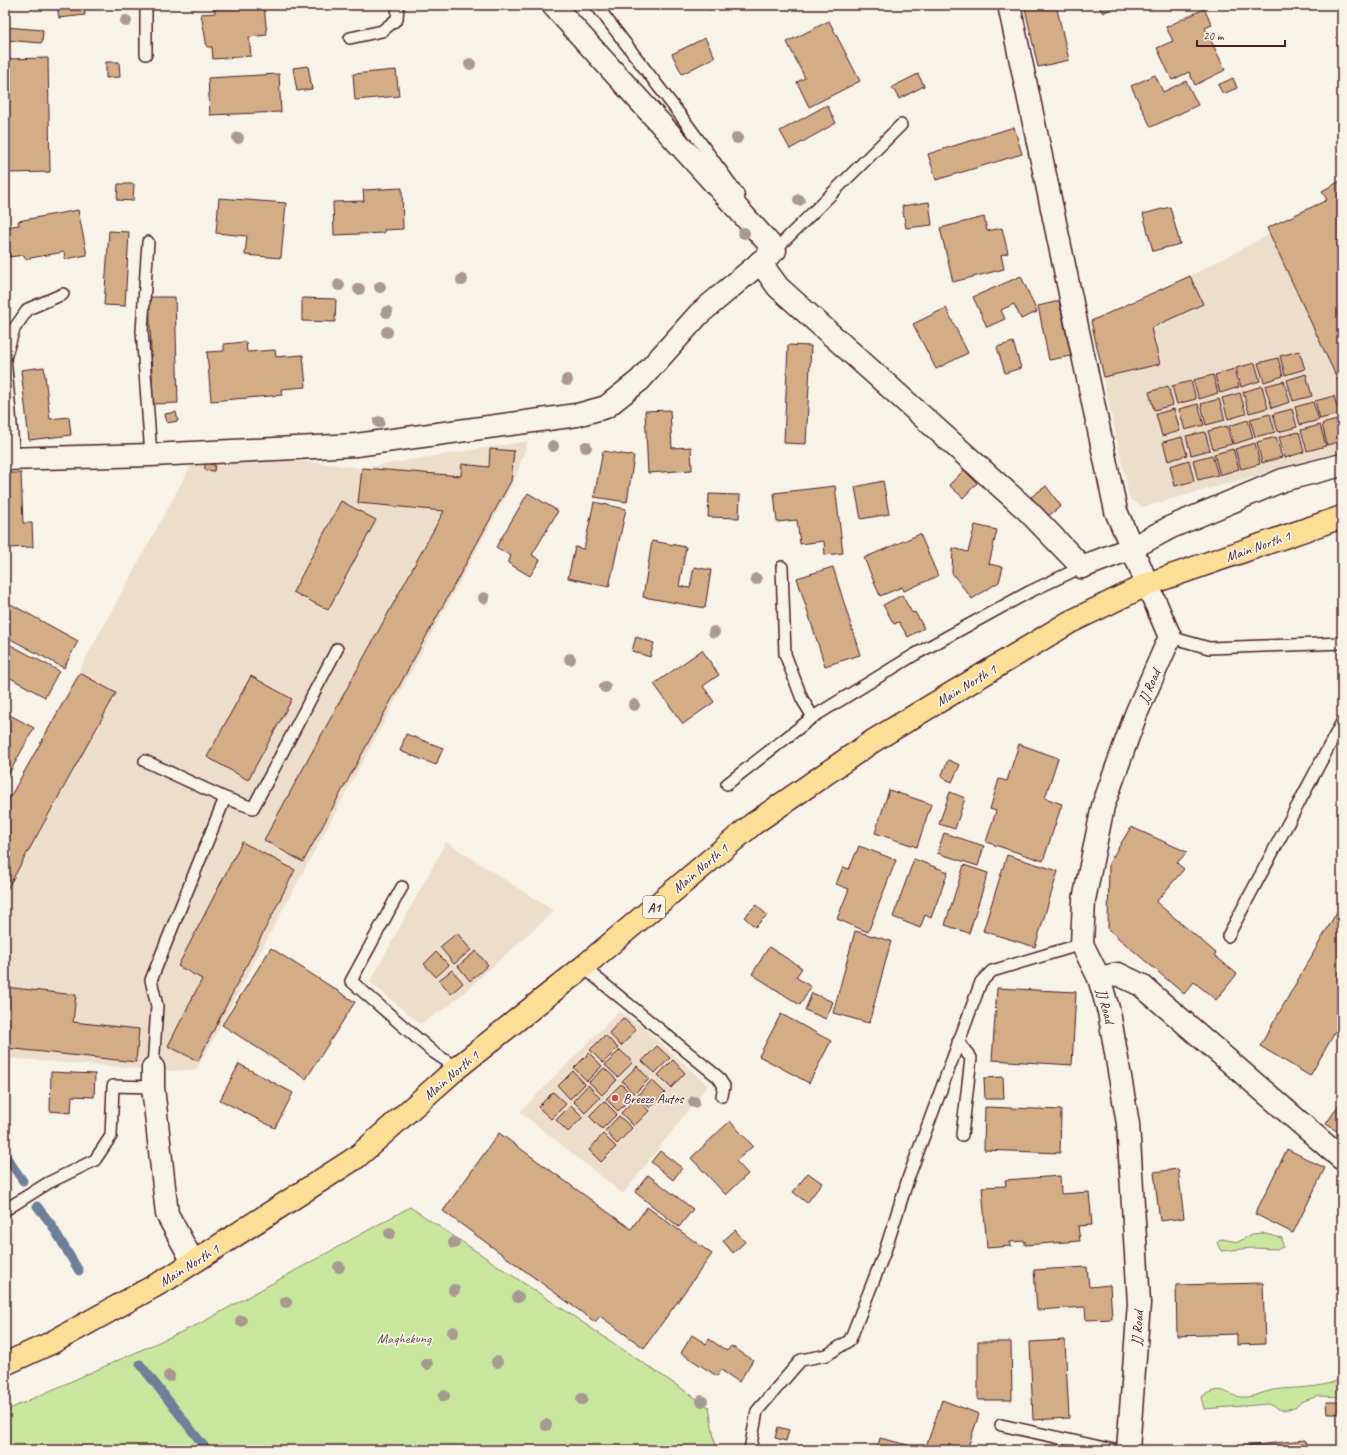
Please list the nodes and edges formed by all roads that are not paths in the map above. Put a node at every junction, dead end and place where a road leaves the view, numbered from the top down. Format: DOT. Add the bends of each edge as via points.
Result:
graph roads {
  1 [pos="146,5"];
  2 [pos="398,5"];
  3 [pos="553,5"];
  4 [pos="596,5"];
  5 [pos="1009,5"];
  6 [pos="350,38"];
  7 [pos="146,54"];
  8 [pos="901,126"];
  9 [pos="740,212"];
  10 [pos="148,242"];
  11 [pos="767,256"];
  12 [pos="63,294"];
  13 [pos="151,455"];
  14 [pos="10,458"];
  15 [pos="1342,465"];
  16 [pos="1342,517"];
  17 [pos="1132,548"];
  18 [pos="782,567"];
  19 [pos="1082,567"];
  20 [pos="1148,584"];
  21 [pos="1170,637"];
  22 [pos="1342,643"];
  23 [pos="337,649"];
  24 [pos="813,717"];
  25 [pos="1342,722"];
  26 [pos="145,761"];
  27 [pos="727,784"];
  28 [pos="225,798"];
  29 [pos="402,887"];
  30 [pos="1228,936"];
  31 [pos="1082,944"];
  32 [pos="583,967"];
  33 [pos="1099,978"];
  34 [pos="958,1042"];
  35 [pos="457,1068"];
  36 [pos="153,1077"];
  37 [pos="722,1096"];
  38 [pos="962,1135"];
  39 [pos="1342,1159"];
  40 [pos="5,1210"];
  41 [pos="193,1262"];
  42 [pos="5,1364"];
  43 [pos="1001,1425"];
  44 [pos="750,1450"];
  45 [pos="1114,1450"];
  46 [pos="1128,1450"];
  1 -- 7 [label="lane"];
  2 -- 6 [label="lane" via="397,19 382,31"];
  3 -- 9 [label="street"];
  4 -- 9 [label="lane" via="738,194"];
  5 -- 17 [label="street" via="1116,511"];
  8 -- 11 [label="lane"];
  9 -- 11 [label="street"];
  10 -- 13 [label="lane" via="142,331"];
  11 -- 13 [label="street" via="699,314 640,380 599,409 577,415 356,445"];
  11 -- 19 [label="street" via="778,287 1028,511"];
  12 -- 14 [label="lane" via="28,309 14,329 5,358"];
  13 -- 14 [label="street"];
  15 -- 17 [label="street" via="1283,480 1171,527"];
  16 -- 20 [label="main road, Main North 1 / A1"];
  17 -- 19 [label="street"];
  17 -- 20 [label="street"];
  18 -- 24 [label="lane" via="785,654 802,699"];
  19 -- 24 [label="lane" via="1029,592 941,640"];
  20 -- 21 [label="street"];
  20 -- 32 [label="main road, Main North 1 / A1" via="1070,622 873,741 753,824"];
  21 -- 22 [label="lane" via="1209,648"];
  21 -- 31 [label="street, JJ Road" via="1136,714 1103,806 1084,900"];
  23 -- 28 [label="lane" via="253,808"];
  24 -- 27 [label="lane"];
  25 -- 30 [label="lane"];
  26 -- 28 [label="lane"];
  28 -- 36 [label="lane" via="151,980 156,1006"];
  29 -- 35 [label="lane" via="351,980 433,1052"];
  31 -- 33 [label="street, JJ Road"];
  31 -- 34 [label="lane" via="992,971 981,982"];
  32 -- 35 [label="main road, Main North 1 / A1"];
  32 -- 37 [label="lane" via="718,1077 724,1086"];
  33 -- 39 [label="street" via="1118,974 1141,985"];
  33 -- 46 [label="street, JJ Road" via="1109,1012 1129,1140 1139,1302"];
  34 -- 38 [label="lane" via="971,1058"];
  34 -- 44 [label="lane" via="909,1176 884,1254 850,1340 827,1355 801,1360 757,1411"];
  35 -- 41 [label="main road, Main North 1 / A1" via="357,1157"];
  36 -- 40 [label="lane" via="113,1086 111,1136 95,1160 48,1183"];
  36 -- 41 [label="street" via="167,1214"];
  41 -- 42 [label="main road, Main North 1 / A1" via="51,1344"];
  43 -- 45 [label="lane"];
}
